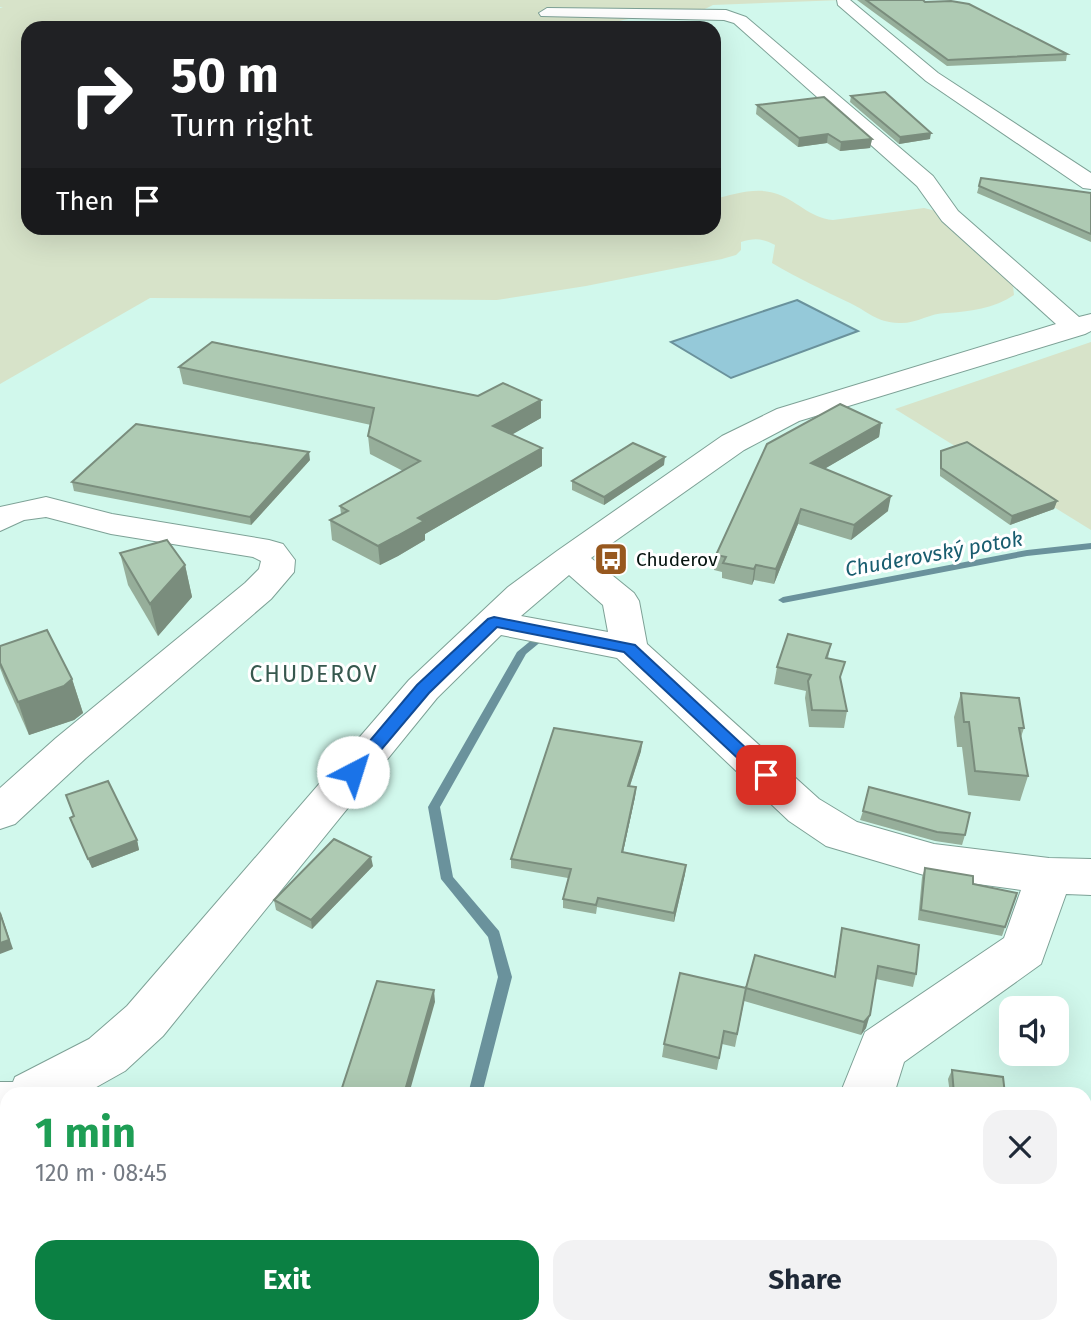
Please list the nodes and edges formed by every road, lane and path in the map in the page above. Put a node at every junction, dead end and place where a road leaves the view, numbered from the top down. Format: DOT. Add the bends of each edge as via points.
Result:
graph roads {
  1 [pos="843,2"];
  2 [pos="547,13"];
  3 [pos="1091,183"];
  4 [pos="1084,325"];
  5 [pos="0,521"];
  6 [pos="569,558"];
  7 [pos="509,625"];
  8 [pos="625,625"];
  9 [pos="0,813"];
  10 [pos="1070,876"];
  11 [pos="101,1074"];
  12 [pos="57,1087"];
  13 [pos="869,1087"];
  1 -- 3 [label="street" via="932,77"];
  2 -- 4 [label="street" via="726,15 740,20 925,181 950,216"];
  4 -- 6 [label="street" via="788,415 733,443"];
  5 -- 9 [label="street" via="15,512 46,507 111,524 257,547 271,551 278,560 276,572 258,591"];
  6 -- 7 [label="street" via="521,595"];
  6 -- 8 [label="street"];
  7 -- 8 [label="street" via="576,638"];
  7 -- 11 [label="street" via="423,689"];
  8 -- 10 [label="street" via="804,810 842,834 934,861"];
  10 -- 13 [label="street" via="1024,950 883,1048"];
  11 -- 12 [label="street"];
}
